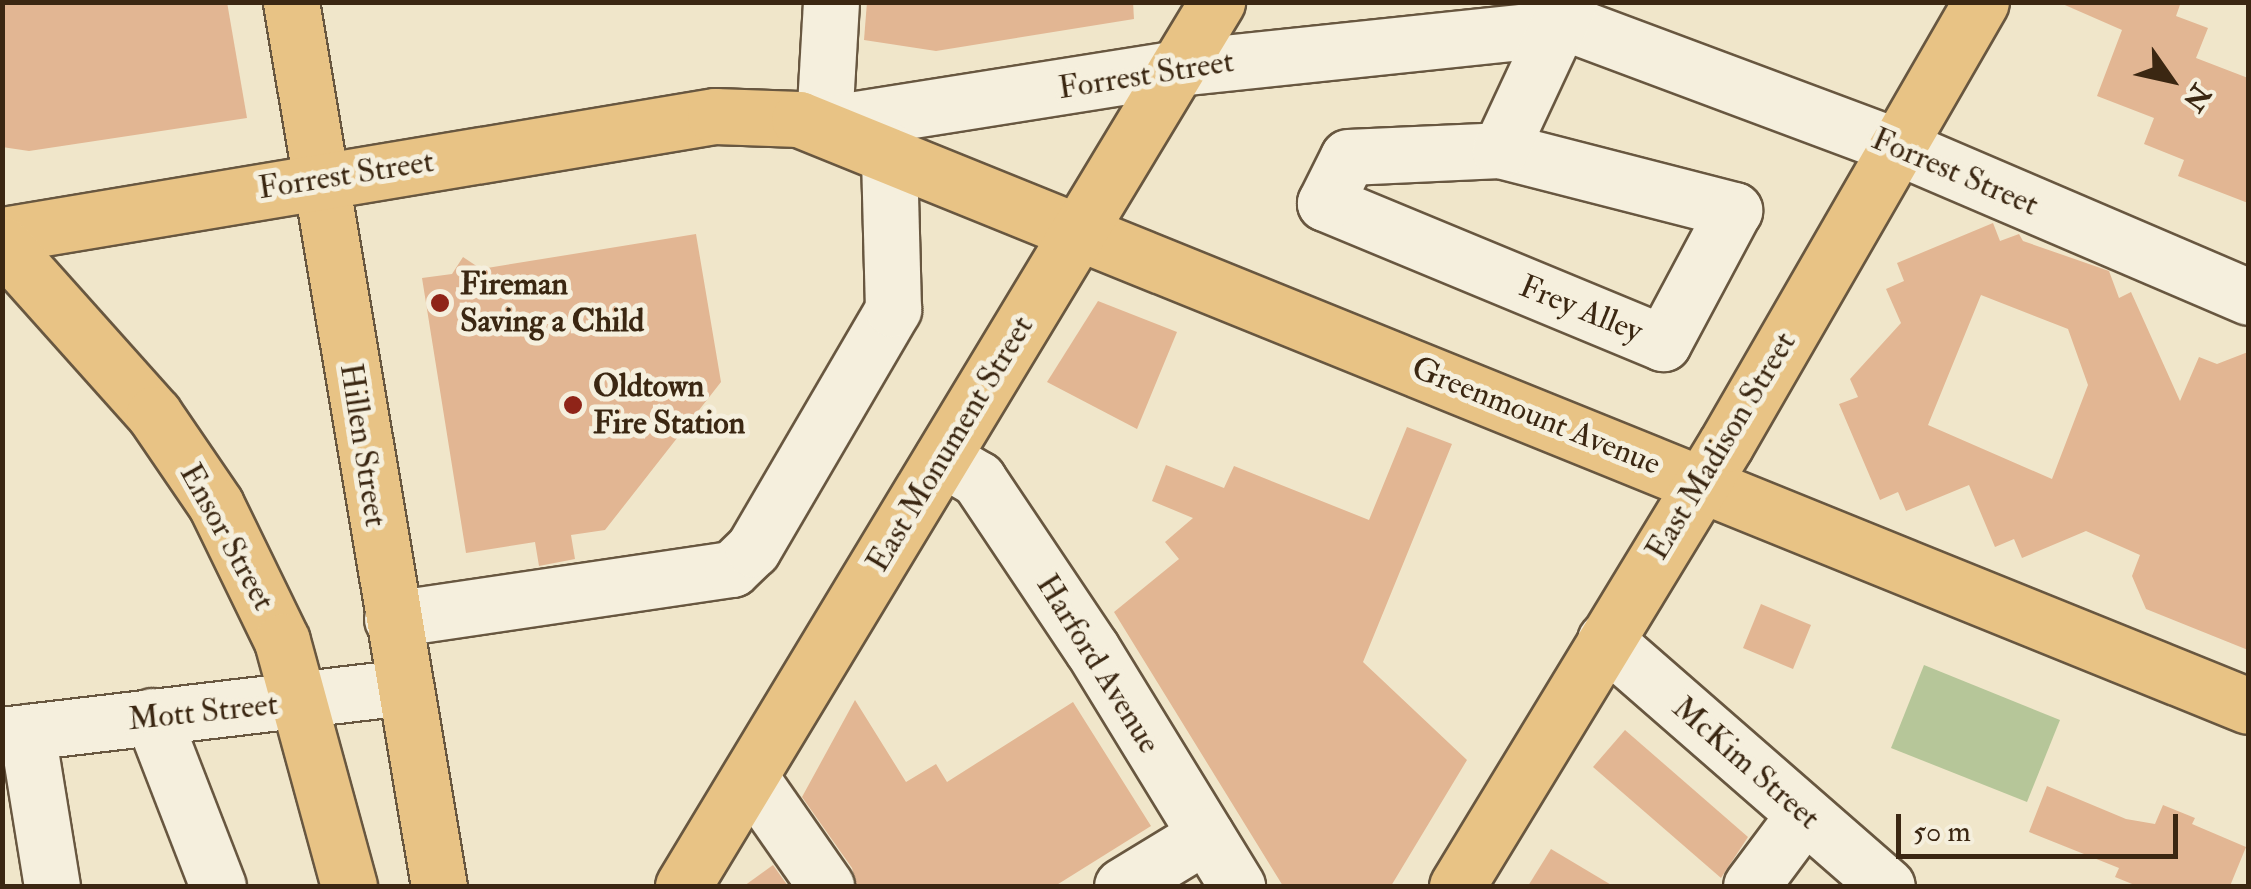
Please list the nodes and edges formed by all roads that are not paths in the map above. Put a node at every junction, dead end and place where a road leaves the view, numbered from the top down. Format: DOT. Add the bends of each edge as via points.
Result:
graph roads {
  1 [pos="290,2"];
  2 [pos="830,2"];
  3 [pos="1217,2"];
  4 [pos="1981,2"];
  5 [pos="1562,13"];
  6 [pos="1177,68"];
  7 [pos="824,124"];
  8 [pos="1894,145"];
  9 [pos="1500,150"];
  10 [pos="888,151"];
  11 [pos="320,177"];
  12 [pos="1080,229"];
  13 [pos="2,235"];
  14 [pos="2,244"];
  15 [pos="2248,297"];
  16 [pos="942,458"];
  17 [pos="1700,483"];
  18 [pos="392,618"];
  19 [pos="1605,640"];
  20 [pos="403,687"];
  21 [pos="301,702"];
  22 [pos="2248,706"];
  23 [pos="152,716"];
  24 [pos="15,734"];
  25 [pos="750,776"];
  26 [pos="1804,815"];
  27 [pos="1206,835"];
  28 [pos="52,886"];
  29 [pos="218,886"];
  30 [pos="350,886"];
  31 [pos="439,886"];
  32 [pos="683,886"];
  33 [pos="826,886"];
  34 [pos="1122,886"];
  35 [pos="1237,886"];
  36 [pos="1457,886"];
  37 [pos="1751,886"];
  38 [pos="1887,886"];
  1 -- 11 [label="main road, Hillen Street"];
  2 -- 7 [label="street"];
  3 -- 6 [label="main road, East Monument Street"];
  4 -- 8 [label="main road, East Madison Street"];
  5 -- 6 [label="street, Forrest Street"];
  5 -- 8 [label="street, Forrest Street"];
  5 -- 9 [label="street"];
  6 -- 7 [label="street, Forrest Street"];
  6 -- 12 [label="main road, East Monument Street"];
  7 -- 10 [label="main road, Greenmount Avenue"];
  7 -- 11 [label="main road, Forrest Street" via="773,114 715,116"];
  8 -- 15 [label="street, Forrest Street"];
  8 -- 17 [label="main road, East Madison Street"];
  9 -- 9 [label="street, Frey Alley" via="1348,157 1325,204 1663,344 1734,210"];
  10 -- 12 [label="main road, Greenmount Avenue"];
  10 -- 18 [label="street" via="893,309 754,549 732,569"];
  11 -- 13 [label="main road, Forrest Street"];
  11 -- 18 [label="main road, Hillen Street"];
  12 -- 16 [label="main road, East Monument Street"];
  12 -- 17 [label="main road, Greenmount Avenue"];
  14 -- 21 [label="main road, Ensor Street" via="116,368 190,464 256,580"];
  16 -- 25 [label="main road, East Monument Street"];
  16 -- 27 [label="street, Harford Avenue" via="978,478"];
  17 -- 19 [label="main road, East Madison Street"];
  17 -- 22 [label="main road, Greenmount Avenue"];
  18 -- 20 [label="main road, Hillen Street"];
  19 -- 26 [label="street, McKim Street"];
  19 -- 36 [label="main road, East Madison Street"];
  20 -- 21 [label="street, Mott Street"];
  20 -- 31 [label="main road, Hillen Street"];
  21 -- 23 [label="street, Mott Street"];
  21 -- 30 [label="main road, Ensor Street"];
  23 -- 24 [label="street, Mott Street"];
  23 -- 29 [label="street"];
  24 -- 28 [label="street"];
  25 -- 32 [label="main road, East Monument Street"];
  25 -- 33 [label="street"];
  26 -- 37 [label="street"];
  26 -- 38 [label="street, McKim Street"];
  27 -- 34 [label="street"];
  27 -- 35 [label="street, Harford Avenue"];
}
